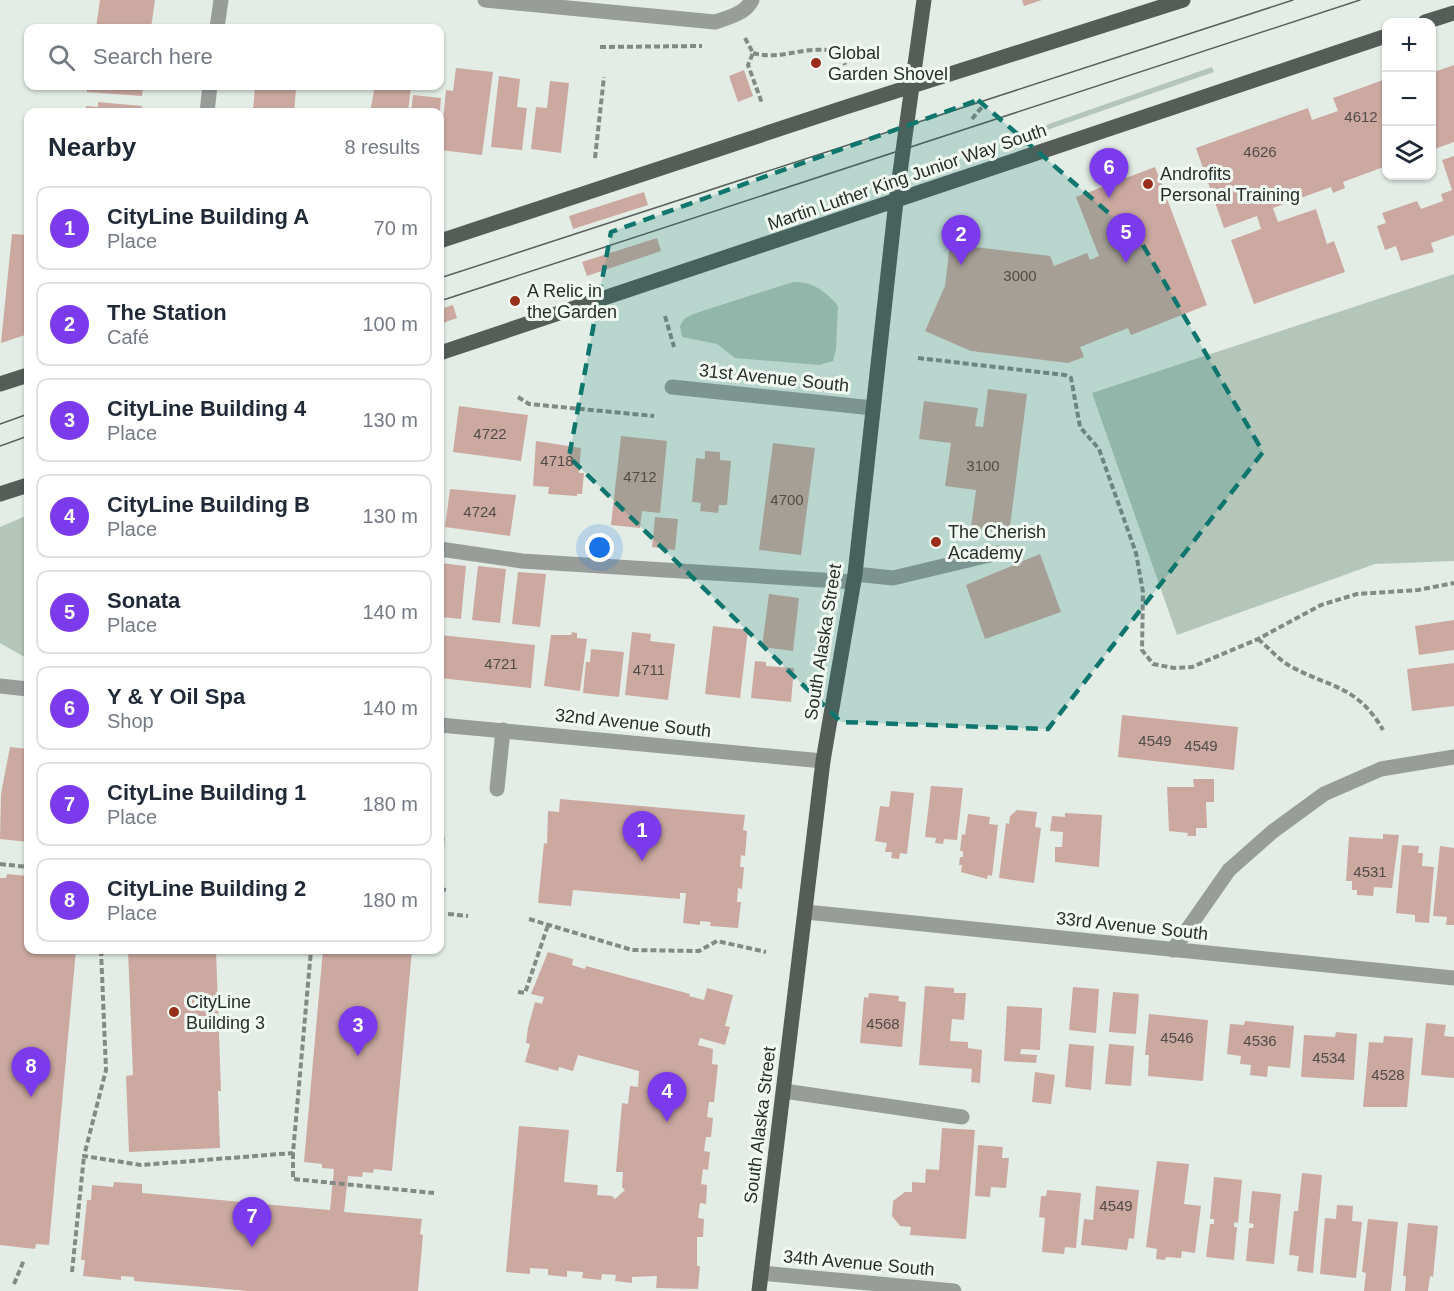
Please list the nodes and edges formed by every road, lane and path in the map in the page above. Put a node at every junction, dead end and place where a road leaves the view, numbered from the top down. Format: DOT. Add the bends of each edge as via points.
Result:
graph roads {
  1 [pos="221,0"];
  2 [pos="486,0"];
  3 [pos="752,0"];
  4 [pos="924,0"];
  5 [pos="1183,0"];
  6 [pos="1454,13"];
  7 [pos="1436,19"];
  8 [pos="218,24"];
  9 [pos="1382,37"];
  10 [pos="745,38"];
  11 [pos="600,46"];
  12 [pos="702,46"];
  13 [pos="753,53"];
  14 [pos="845,65"];
  15 [pos="604,77"];
  16 [pos="912,86"];
  17 [pos="210,90"];
  18 [pos="762,104"];
  19 [pos="207,108"];
  20 [pos="982,108"];
  21 [pos="972,119"];
  22 [pos="595,158"];
  23 [pos="896,201"];
  24 [pos="444,240"];
  25 [pos="664,316"];
  26 [pos="674,347"];
  27 [pos="444,352"];
  28 [pos="918,358"];
  29 [pos="24,376"];
  30 [pos="0,384"];
  31 [pos="672,387"];
  32 [pos="518,397"];
  33 [pos="873,408"];
  34 [pos="654,416"];
  35 [pos="24,486"];
  36 [pos="0,494"];
  37 [pos="444,550"];
  38 [pos="998,552"];
  39 [pos="854,578"];
  40 [pos="1454,584"];
  41 [pos="1258,639"];
  42 [pos="0,686"];
  43 [pos="24,689"];
  44 [pos="444,725"];
  45 [pos="503,730"];
  46 [pos="1383,730"];
  47 [pos="1454,757"];
  48 [pos="823,761"];
  49 [pos="497,789"];
  50 [pos="0,864"];
  51 [pos="24,867"];
  52 [pos="806,912"];
  53 [pos="448,914"];
  54 [pos="468,916"];
  55 [pos="529,919"];
  56 [pos="548,925"];
  57 [pos="1173,950"];
  58 [pos="766,952"];
  59 [pos="100,954"];
  60 [pos="311,954"];
  61 [pos="1454,978"];
  62 [pos="518,992"];
  63 [pos="784,1091"];
  64 [pos="962,1117"];
  65 [pos="293,1153"];
  66 [pos="84,1156"];
  67 [pos="434,1193"];
  68 [pos="24,1260"];
  69 [pos="72,1272"];
  70 [pos="761,1273"];
  71 [pos="14,1284"];
  72 [pos="759,1291"];
  73 [pos="954,1291"];
  1 -- 8 [label="street"];
  2 -- 3 [label="street" via="715,22 734,16"];
  4 -- 16 [label="main road, South Alaska Street"];
  5 -- 16 [label="main road"];
  6 -- 7 [label="main road"];
  9 -- 23 [label="main road, Martin Luther King Junior Way South"];
  10 -- 13 [label="path"];
  11 -- 12 [label="path"];
  13 -- 14 [label="path" via="764,57 829,48 842,54"];
  13 -- 18 [label="path" via="748,65"];
  15 -- 22 [label="path"];
  16 -- 23 [label="main road, South Alaska Street"];
  16 -- 24 [label="main road"];
  17 -- 19 [label="street"];
  20 -- 21 [label="path"];
  23 -- 27 [label="main road, Martin Luther King Junior Way South"];
  23 -- 33 [label="main road, South Alaska Street"];
  25 -- 26 [label="path"];
  28 -- 41 [label="path" via="1071,378 1080,427 1099,448 1136,553 1143,592 1142,650 1153,664 1192,668"];
  29 -- 30 [label="main road"];
  31 -- 33 [label="street, 31st Avenue South"];
  32 -- 34 [label="path" via="529,404"];
  33 -- 39 [label="main road, South Alaska Street"];
  35 -- 36 [label="main road"];
  37 -- 39 [label="street" via="522,561"];
  38 -- 39 [label="street" via="893,579"];
  39 -- 48 [label="main road, South Alaska Street"];
  40 -- 41 [label="path" via="1357,594 1321,605"];
  41 -- 46 [label="path" via="1288,665 1348,690"];
  42 -- 43 [label="street"];
  44 -- 45 [label="street, 32nd Avenue South"];
  45 -- 48 [label="street, 32nd Avenue South"];
  45 -- 49 [label="street"];
  47 -- 57 [label="street" via="1381,769 1324,794 1229,870"];
  48 -- 52 [label="main road, South Alaska Street"];
  50 -- 51 [label="path"];
  52 -- 57 [label="street, 33rd Avenue South"];
  52 -- 63 [label="main road, South Alaska Street"];
  53 -- 54 [label="path"];
  55 -- 56 [label="path"];
  56 -- 58 [label="path" via="632,950 699,951 717,941"];
  56 -- 62 [label="path" via="525,993"];
  57 -- 61 [label="street, 33rd Avenue South"];
  59 -- 66 [label="path" via="106,1071"];
  60 -- 65 [label="path"];
  63 -- 64 [label="street"];
  63 -- 70 [label="main road, South Alaska Street"];
  65 -- 66 [label="path" via="141,1165"];
  65 -- 67 [label="path" via="293,1179"];
  66 -- 69 [label="path"];
  68 -- 71 [label="path"];
  70 -- 72 [label="main road, South Alaska Street"];
  70 -- 73 [label="street, 34th Avenue South"];
}
